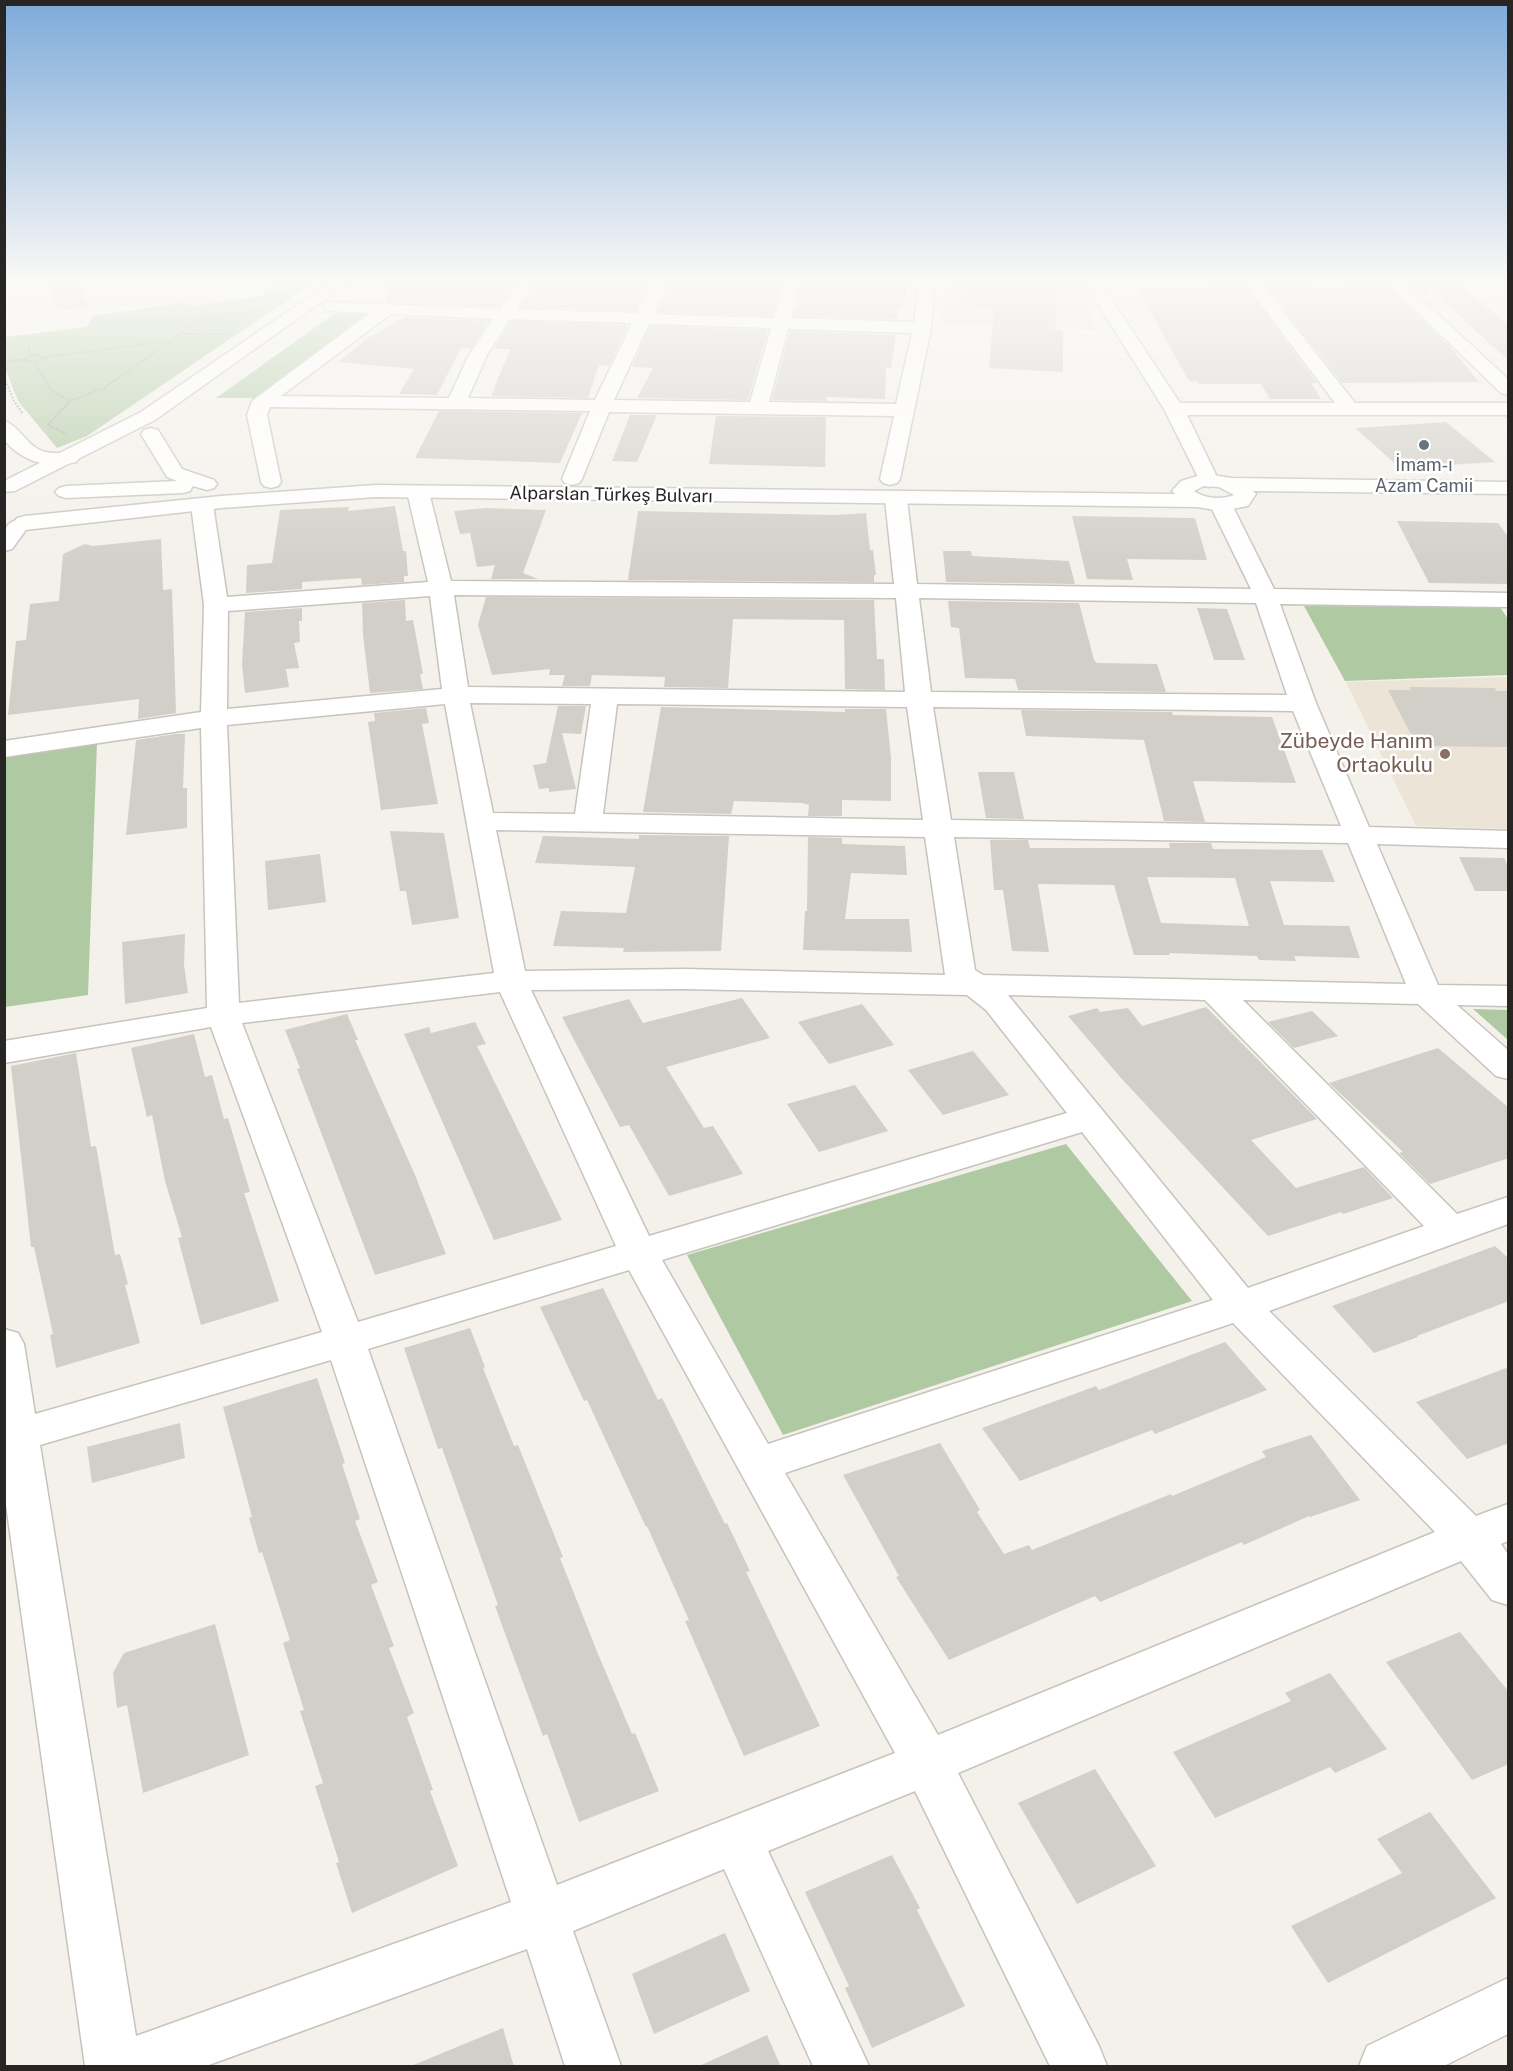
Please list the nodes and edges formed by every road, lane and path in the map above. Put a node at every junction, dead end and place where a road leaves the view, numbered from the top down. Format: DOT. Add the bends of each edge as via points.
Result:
graph roads {
  1 [pos="4,378"];
  2 [pos="44,379"];
  3 [pos="117,379"];
  4 [pos="205,379"];
  5 [pos="229,379"];
  6 [pos="292,379"];
  7 [pos="467,379"];
  8 [pos="615,379"];
  9 [pos="765,379"];
  10 [pos="912,379"];
  11 [pos="1153,379"];
  12 [pos="1325,379"];
  13 [pos="1498,379"];
  14 [pos="1509,389"];
  15 [pos="70,401"];
  16 [pos="262,401"];
  17 [pos="456,403"];
  18 [pos="602,406"];
  19 [pos="758,408"];
  20 [pos="1174,409"];
  21 [pos="1509,409"];
  22 [pos="906,410"];
  23 [pos="1349,410"];
  24 [pos="27,418"];
  25 [pos="4,427"];
  26 [pos="151,434"];
  27 [pos="76,437"];
  28 [pos="132,447"];
  29 [pos="69,458"];
  30 [pos="94,472"];
  31 [pos="572,479"];
  32 [pos="271,482"];
  33 [pos="6,488"];
  34 [pos="1509,488"];
  35 [pos="893,489"];
  36 [pos="66,492"];
  37 [pos="418,492"];
  38 [pos="1214,493"];
  39 [pos="207,495"];
  40 [pos="1509,507"];
  41 [pos="13,531"];
  42 [pos="441,588"];
  43 [pos="908,591"];
  44 [pos="1265,595"];
  45 [pos="1509,600"];
  46 [pos="216,605"];
  47 [pos="456,695"];
  48 [pos="605,696"];
  49 [pos="919,700"];
  50 [pos="1303,703"];
  51 [pos="214,718"];
  52 [pos="4,749"];
  53 [pos="480,821"];
  54 [pos="588,823"];
  55 [pos="938,828"];
  56 [pos="1359,835"];
  57 [pos="1509,839"];
  58 [pos="512,981"];
  59 [pos="978,987"];
  60 [pos="1215,990"];
  61 [pos="1426,994"];
  62 [pos="1509,996"];
  63 [pos="223,1015"];
  64 [pos="4,1052"];
  65 [pos="1509,1068"];
  66 [pos="1090,1118"];
  67 [pos="1509,1210"];
  68 [pos="1451,1231"];
  69 [pos="638,1252"];
  70 [pos="1240,1306"];
  71 [pos="345,1341"];
  72 [pos="4,1344"];
  73 [pos="18,1435"];
  74 [pos="757,1465"];
  75 [pos="1489,1530"];
  76 [pos="1509,1586"];
  77 [pos="927,1763"];
  78 [pos="736,1840"];
  79 [pos="543,1917"];
  80 [pos="1509,2005"];
  81 [pos="113,2067"];
  82 [pos="131,2067"];
  83 [pos="593,2067"];
  84 [pos="841,2067"];
  85 [pos="1079,2067"];
  86 [pos="1387,2067"];
  1 -- 24 [label="path"];
  2 -- 15 [label="path" via="52,391"];
  3 -- 15 [label="path"];
  4 -- 29 [label="street" via="148,416"];
  5 -- 26 [label="street"];
  6 -- 16 [label="street"];
  7 -- 17 [label="street"];
  8 -- 18 [label="street"];
  9 -- 19 [label="street"];
  10 -- 22 [label="street"];
  11 -- 20 [label="street"];
  12 -- 23 [label="street"];
  13 -- 14 [label="street"];
  15 -- 27 [label="path" via="48,425"];
  16 -- 17 [label="street"];
  16 -- 32 [label="street" via="257,415"];
  17 -- 18 [label="street"];
  18 -- 19 [label="street"];
  18 -- 31 [label="street"];
  19 -- 22 [label="street"];
  20 -- 23 [label="street"];
  20 -- 38 [label="street"];
  21 -- 23 [label="street"];
  22 -- 35 [label="street"];
  25 -- 29 [label="street" via="24,452 43,459"];
  26 -- 28 [label="street"];
  26 -- 39 [label="street" via="174,473"];
  29 -- 33 [label="street"];
  30 -- 36 [label="street"];
  31 -- 32 [label="street, Alparslan Türkeş Bulvarı" via="319,478"];
  31 -- 35 [label="street, Alparslan Türkeş Bulvarı"];
  32 -- 39 [label="street, Alparslan Türkeş Bulvarı"];
  33 -- 36 [label="street, Alparslan Türkeş Bulvarı" via="44,484 64,488"];
  34 -- 38 [label="street, Alparslan Türkeş Bulvarı"];
  35 -- 37 [label="street, Alparslan Türkeş Bulvarı"];
  35 -- 38 [label="street, Alparslan Türkeş Bulvarı"];
  35 -- 43 [label="street"];
  36 -- 39 [label="street, Alparslan Türkeş Bulvarı"];
  36 -- 41 [label="street" via="47,512"];
  37 -- 39 [label="street, Alparslan Türkeş Bulvarı"];
  37 -- 42 [label="street"];
  38 -- 40 [label="street, Alparslan Türkeş Bulvarı"];
  38 -- 44 [label="street"];
  39 -- 41 [label="street, Alparslan Türkeş Bulvarı"];
  39 -- 46 [label="street"];
  42 -- 43 [label="street"];
  42 -- 46 [label="street"];
  42 -- 47 [label="street"];
  43 -- 44 [label="street"];
  43 -- 49 [label="street"];
  44 -- 45 [label="street"];
  44 -- 50 [label="street"];
  46 -- 51 [label="street"];
  47 -- 48 [label="street"];
  47 -- 51 [label="street"];
  47 -- 53 [label="street"];
  48 -- 49 [label="street"];
  48 -- 54 [label="street"];
  49 -- 50 [label="street"];
  49 -- 55 [label="street"];
  50 -- 56 [label="street"];
  51 -- 52 [label="street"];
  51 -- 63 [label="street"];
  53 -- 54 [label="street"];
  53 -- 58 [label="street"];
  54 -- 55 [label="street"];
  55 -- 56 [label="street"];
  55 -- 59 [label="street" via="960,973"];
  56 -- 57 [label="street"];
  56 -- 61 [label="street"];
  58 -- 59 [label="street" via="684,979"];
  58 -- 63 [label="street"];
  58 -- 69 [label="street"];
  59 -- 60 [label="street"];
  59 -- 66 [label="street" via="997,1004"];
  60 -- 61 [label="street"];
  60 -- 68 [label="street"];
  61 -- 62 [label="street"];
  61 -- 65 [label="street"];
  63 -- 64 [label="street"];
  63 -- 71 [label="street"];
  66 -- 69 [label="street"];
  66 -- 70 [label="street"];
  67 -- 68 [label="street"];
  68 -- 70 [label="street"];
  69 -- 71 [label="street"];
  69 -- 74 [label="street"];
  70 -- 74 [label="street"];
  70 -- 75 [label="street"];
  71 -- 73 [label="street"];
  71 -- 79 [label="street"];
  72 -- 73 [label="street"];
  73 -- 81 [label="street"];
  74 -- 77 [label="street"];
  75 -- 76 [label="street"];
  75 -- 77 [label="street"];
  77 -- 78 [label="street"];
  77 -- 85 [label="street"];
  78 -- 79 [label="street"];
  78 -- 84 [label="street"];
  79 -- 82 [label="street"];
  79 -- 83 [label="street"];
  80 -- 86 [label="street"];
}
